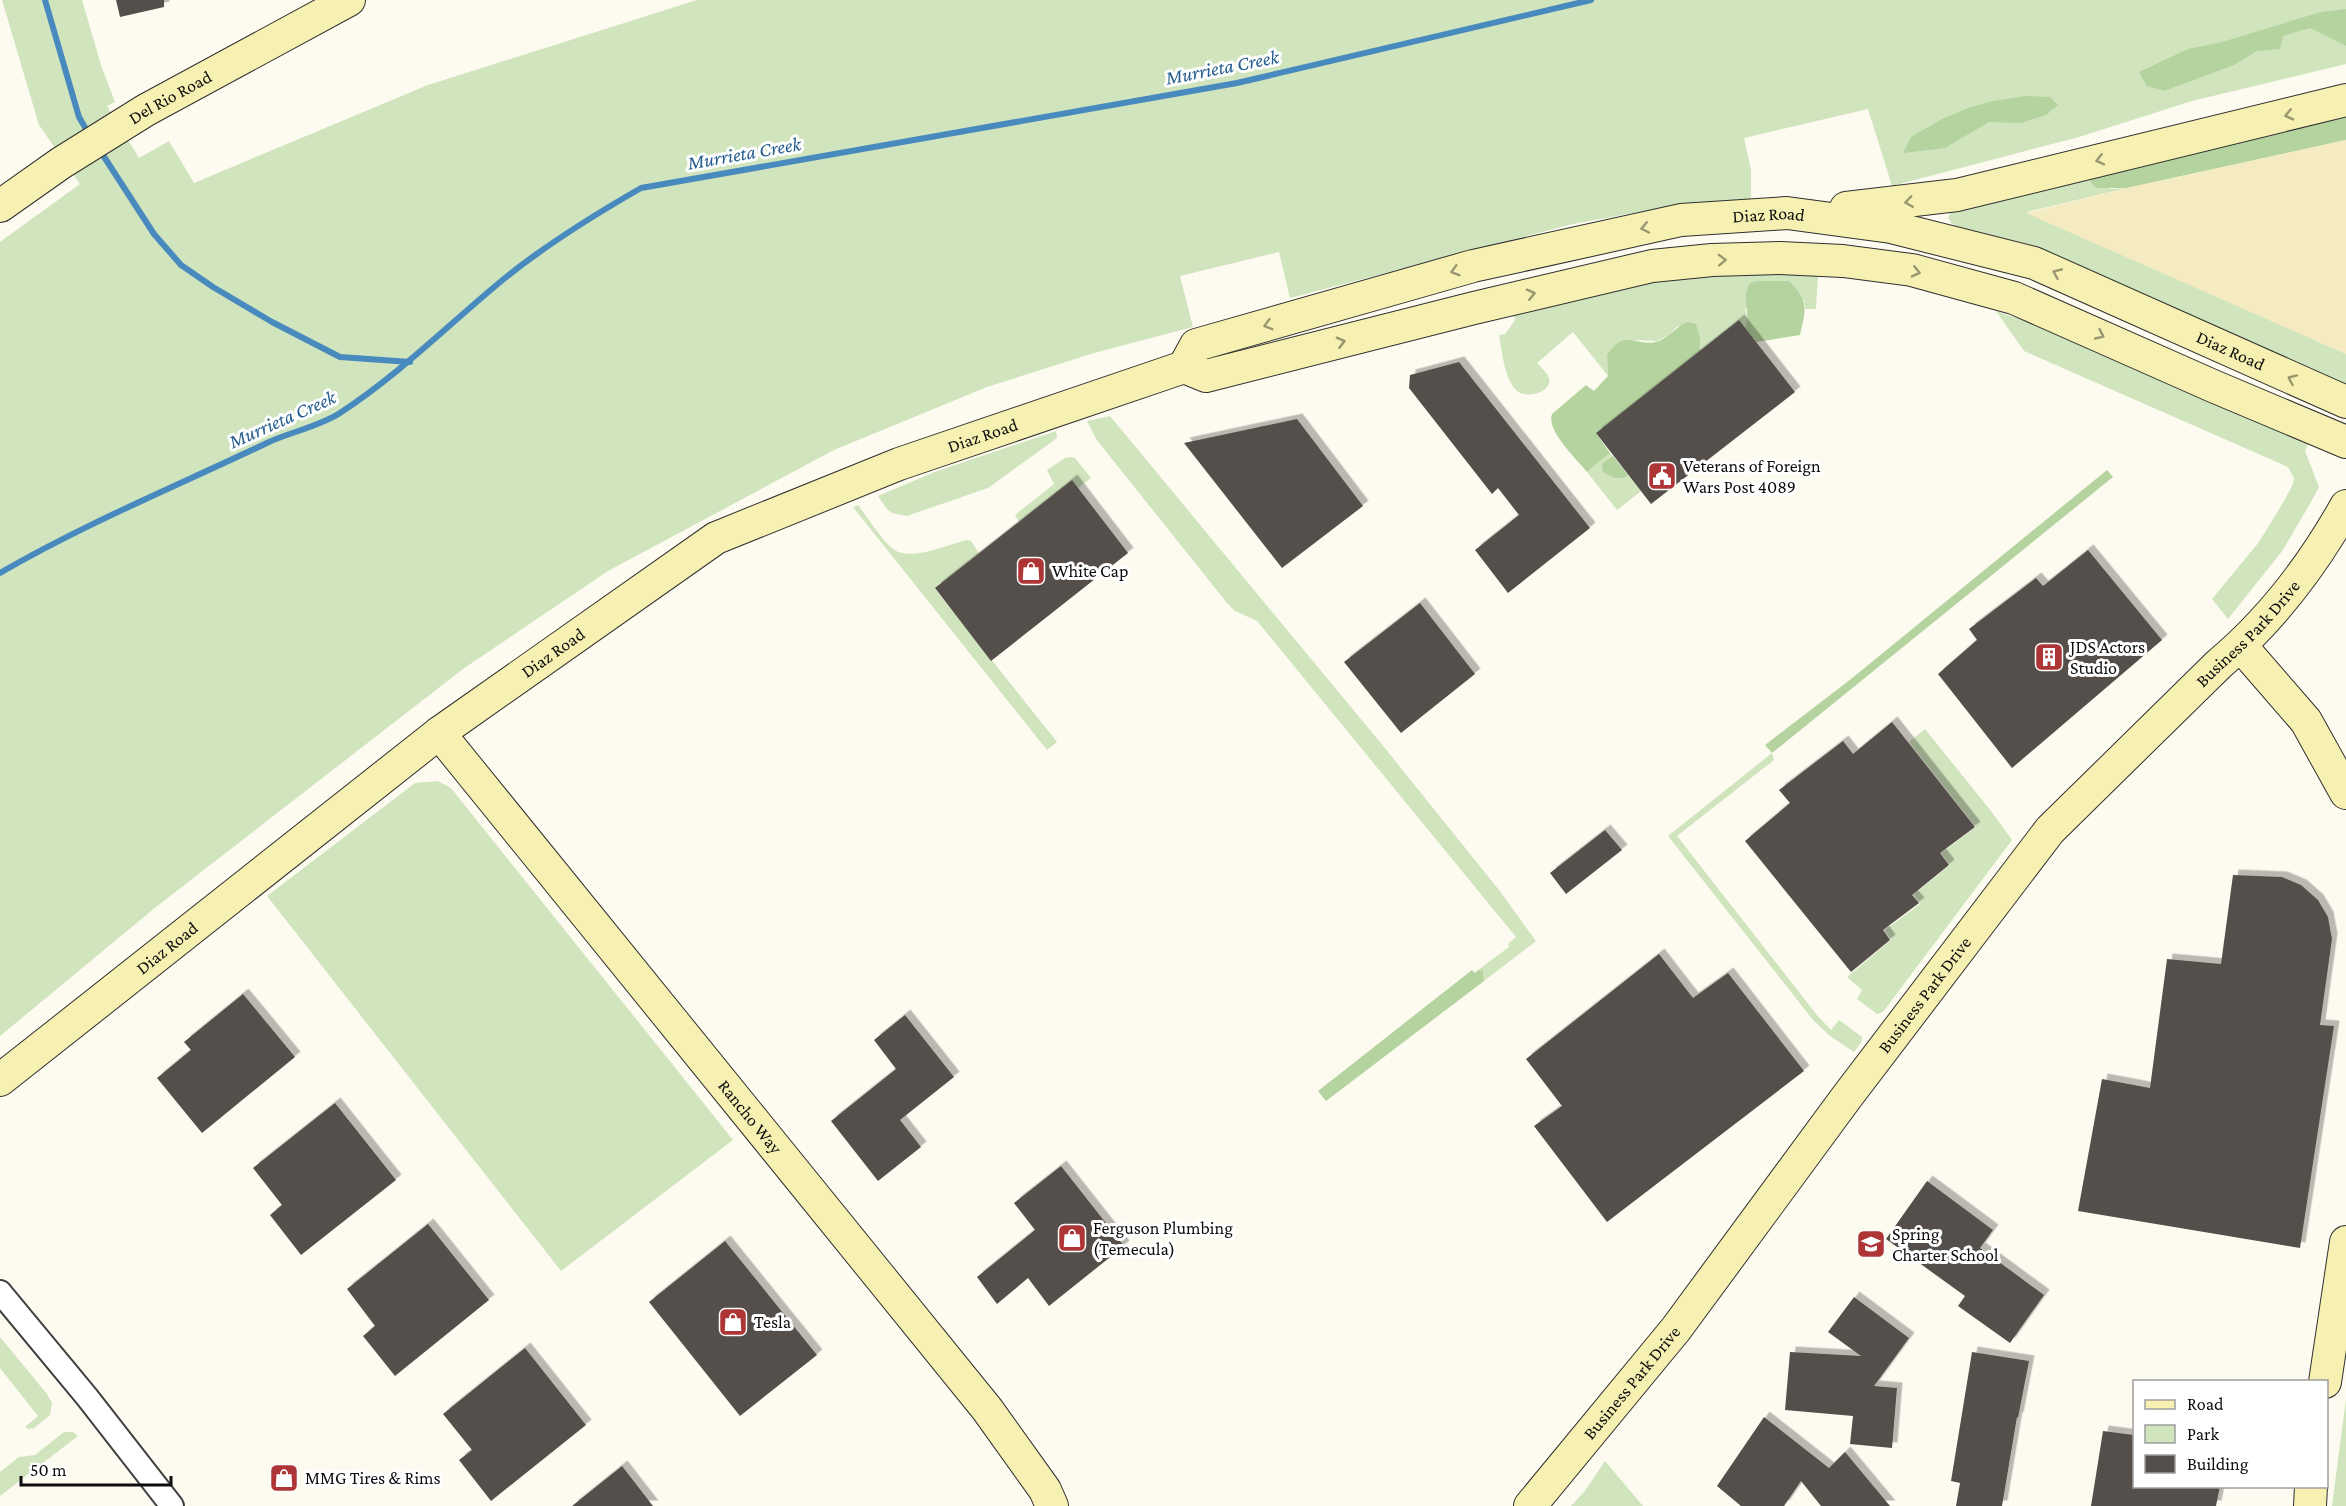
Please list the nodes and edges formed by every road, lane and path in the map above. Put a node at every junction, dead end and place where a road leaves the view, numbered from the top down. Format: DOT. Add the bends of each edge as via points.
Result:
graph roads {
  1 [pos="349,0"];
  2 [pos="2346,100"];
  3 [pos="0,206"];
  4 [pos="1787,213"];
  5 [pos="1184,367"];
  6 [pos="2346,402"];
  7 [pos="2346,442"];
  8 [pos="2346,506"];
  9 [pos="2241,646"];
  10 [pos="439,733"];
  11 [pos="2346,793"];
  12 [pos="0,1080"];
  13 [pos="2346,1242"];
  14 [pos="0,1292"];
  15 [pos="2325,1380"];
  16 [pos="2311,1488"];
  17 [pos="172,1506"];
  18 [pos="1052,1506"];
  19 [pos="1530,1506"];
  20 [pos="2310,1506"];
  1 -- 3 [label="main road, Del Rio Road" via="146,110"];
  2 -- 4 [label="main road, one-way" via="1957,195"];
  4 -- 5 [label="main road, Diaz Road, one-way" via="1681,220 1473,266 1196,345"];
  6 -- 4 [label="main road, Diaz Road, one-way" via="2034,263 1891,227"];
  5 -- 7 [label="main road, one-way" via="1206,376 1652,266 1780,258 1844,261 1912,270 2014,298"];
  5 -- 10 [label="main road, Diaz Road" via="899,464 716,538"];
  8 -- 9 [label="main road, Business Park Drive" via="2294,584"];
  9 -- 11 [label="main road" via="2307,721"];
  9 -- 19 [label="main road, Business Park Drive" via="2050,830 1676,1329"];
  10 -- 12 [label="main road, Diaz Road"];
  10 -- 18 [label="main road, Rancho Way" via="987,1409 1045,1490"];
  13 -- 15 [label="main road"];
  14 -- 17 [label="street"];
  16 -- 20 [label="main road"];
}
